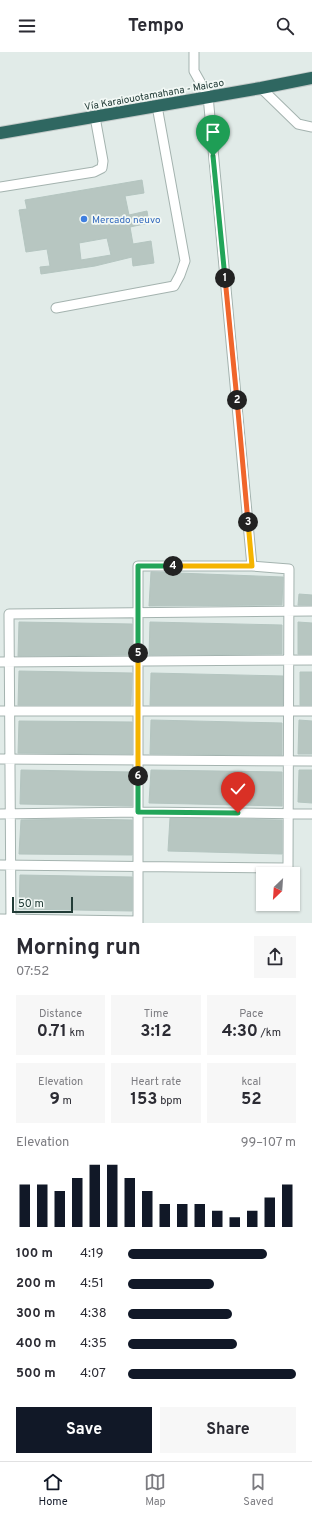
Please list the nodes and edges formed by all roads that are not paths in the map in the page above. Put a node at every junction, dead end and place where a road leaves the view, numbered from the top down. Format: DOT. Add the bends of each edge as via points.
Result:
graph roads {
  1 [pos="194,52"];
  2 [pos="312,78"];
  3 [pos="261,88"];
  4 [pos="208,96"];
  5 [pos="157,106"];
  6 [pos="95,117"];
  7 [pos="312,127"];
  8 [pos="0,133"];
  9 [pos="0,187"];
  10 [pos="56,308"];
  11 [pos="252,566"];
  12 [pos="312,611"];
  13 [pos="289,612"];
  14 [pos="138,613"];
  15 [pos="312,660"];
  16 [pos="138,661"];
  17 [pos="289,661"];
  18 [pos="5,662"];
  19 [pos="5,711"];
  20 [pos="138,711"];
  21 [pos="289,711"];
  22 [pos="312,711"];
  23 [pos="0,759"];
  24 [pos="10,759"];
  25 [pos="138,760"];
  26 [pos="288,760"];
  27 [pos="312,760"];
  28 [pos="138,812"];
  29 [pos="288,813"];
  30 [pos="0,814"];
  31 [pos="11,814"];
  32 [pos="312,814"];
  33 [pos="0,865"];
  34 [pos="11,865"];
  35 [pos="138,866"];
  36 [pos="0,919"];
  37 [pos="11,921"];
  38 [pos="138,922"];
  1 -- 4 [label="street" via="194,71"];
  2 -- 3 [label="highway, Vía Karaiouotamahana - Maicao"];
  3 -- 4 [label="highway, Vía Karaiouotamahana - Maicao"];
  3 -- 7 [label="street" via="298,124"];
  4 -- 5 [label="highway, Vía Karaiouotamahana - Maicao"];
  4 -- 11 [label="street"];
  5 -- 6 [label="highway, Vía Karaiouotamahana - Maicao"];
  5 -- 10 [label="street" via="185,261 180,275 174,286"];
  6 -- 8 [label="highway, Vía Karaiouotamahana - Maicao"];
  6 -- 9 [label="street" via="102,168 94,172"];
  11 -- 13 [label="street" via="289,569"];
  11 -- 14 [label="street" via="138,566"];
  12 -- 13 [label="street"];
  13 -- 14 [label="street"];
  13 -- 17 [label="street"];
  14 -- 16 [label="street"];
  14 -- 18 [label="street" via="9,614"];
  15 -- 17 [label="street"];
  16 -- 17 [label="street"];
  16 -- 18 [label="street"];
  16 -- 20 [label="street"];
  17 -- 21 [label="street"];
  18 -- 19 [label="street"];
  19 -- 20 [label="street"];
  19 -- 24 [label="street"];
  20 -- 21 [label="street"];
  20 -- 25 [label="street"];
  21 -- 22 [label="street"];
  21 -- 26 [label="street"];
  23 -- 24 [label="street"];
  24 -- 25 [label="street"];
  24 -- 31 [label="street"];
  25 -- 26 [label="street"];
  25 -- 28 [label="street"];
  26 -- 27 [label="street"];
  26 -- 29 [label="street"];
  28 -- 29 [label="street"];
  28 -- 31 [label="street"];
  28 -- 35 [label="street"];
  29 -- 32 [label="street"];
  29 -- 35 [label="street" via="288,868"];
  30 -- 31 [label="street"];
  31 -- 34 [label="street"];
  33 -- 34 [label="street"];
  34 -- 35 [label="street"];
  34 -- 37 [label="street"];
  35 -- 38 [label="street"];
  36 -- 37 [label="street"];
  37 -- 38 [label="street"];
}
